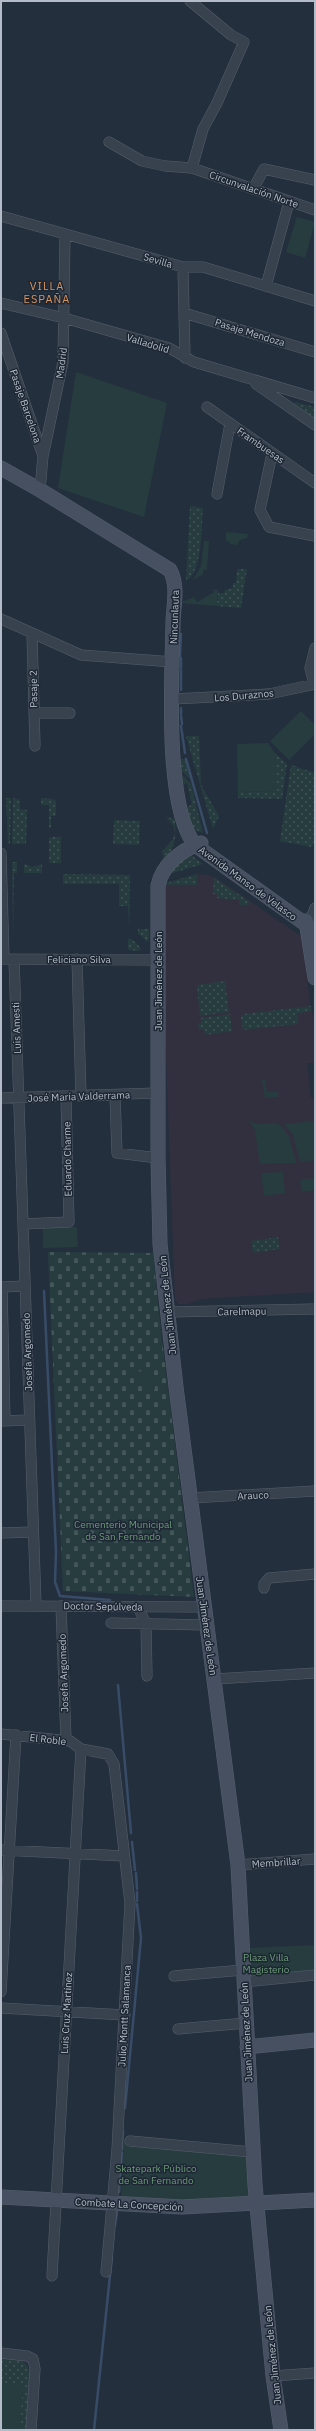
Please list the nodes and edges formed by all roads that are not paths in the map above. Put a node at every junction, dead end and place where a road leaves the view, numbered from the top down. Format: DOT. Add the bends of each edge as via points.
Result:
graph roads {
  1 [pos="190,1"];
  2 [pos="109,142"];
  3 [pos="192,168"];
  4 [pos="315,180"];
  5 [pos="253,189"];
  6 [pos="289,202"];
  7 [pos="315,210"];
  8 [pos="1,216"];
  9 [pos="64,234"];
  10 [pos="183,267"];
  11 [pos="266,286"];
  12 [pos="315,301"];
  13 [pos="1,303"];
  14 [pos="184,313"];
  15 [pos="64,318"];
  16 [pos="1,333"];
  17 [pos="315,352"];
  18 [pos="185,358"];
  19 [pos="249,380"];
  20 [pos="315,398"];
  21 [pos="207,407"];
  22 [pos="230,424"];
  23 [pos="315,426"];
  24 [pos="272,454"];
  25 [pos="43,456"];
  26 [pos="1,468"];
  27 [pos="315,483"];
  28 [pos="40,490"];
  29 [pos="216,494"];
  30 [pos="315,536"];
  31 [pos="1,619"];
  32 [pos="32,633"];
  33 [pos="315,648"];
  34 [pos="173,662"];
  35 [pos="314,684"];
  36 [pos="173,699"];
  37 [pos="34,713"];
  38 [pos="70,713"];
  39 [pos="34,746"];
  40 [pos="180,810"];
  41 [pos="196,841"];
  42 [pos="1,854"];
  43 [pos="166,866"];
  44 [pos="2,915"];
  45 [pos="311,924"];
  46 [pos="6,959"];
  47 [pos="77,959"];
  48 [pos="156,960"];
  49 [pos="315,978"];
  50 [pos="157,1093"];
  51 [pos="115,1095"];
  52 [pos="66,1096"];
  53 [pos="81,1096"];
  54 [pos="1,1098"];
  55 [pos="19,1098"];
  56 [pos="158,1158"];
  57 [pos="23,1224"];
  58 [pos="25,1286"];
  59 [pos="2,1287"];
  60 [pos="315,1309"];
  61 [pos="168,1312"];
  62 [pos="2,1354"];
  63 [pos="29,1420"];
  64 [pos="3,1421"];
  65 [pos="315,1491"];
  66 [pos="190,1498"];
  67 [pos="33,1532"];
  68 [pos="1,1533"];
  69 [pos="315,1574"];
  70 [pos="264,1588"];
  71 [pos="1,1606"];
  72 [pos="36,1606"];
  73 [pos="61,1606"];
  74 [pos="138,1607"];
  75 [pos="204,1607"];
  76 [pos="111,1623"];
  77 [pos="146,1624"];
  78 [pos="207,1625"];
  79 [pos="315,1673"];
  80 [pos="147,1676"];
  81 [pos="215,1679"];
  82 [pos="1,1734"];
  83 [pos="16,1735"];
  84 [pos="66,1740"];
  85 [pos="81,1749"];
  86 [pos="113,1760"];
  87 [pos="5,1850"];
  88 [pos="76,1854"];
  89 [pos="124,1856"];
  90 [pos="315,1859"];
  91 [pos="238,1865"];
  92 [pos="315,1975"];
  93 [pos="174,1976"];
  94 [pos="243,1976"];
  95 [pos="1,1992"];
  96 [pos="1,2008"];
  97 [pos="66,2012"];
  98 [pos="125,2014"];
  99 [pos="246,2023"];
  100 [pos="178,2029"];
  101 [pos="315,2040"];
  102 [pos="247,2047"];
  103 [pos="130,2141"];
  104 [pos="252,2152"];
  105 [pos="1,2198"];
  106 [pos="56,2200"];
  107 [pos="315,2200"];
  108 [pos="112,2204"];
  109 [pos="257,2204"];
  110 [pos="106,2272"];
  111 [pos="52,2276"];
  112 [pos="1,2354"];
  113 [pos="315,2373"];
  114 [pos="273,2376"];
  115 [pos="31,2430"];
  116 [pos="281,2430"];
  1 -- 3 [label="street" via="231,35 244,42 203,129"];
  2 -- 3 [label="street, Circunvalación Norte" via="142,161"];
  3 -- 5 [label="street, Circunvalación Norte"];
  4 -- 5 [label="street" via="264,169"];
  5 -- 6 [label="street, Circunvalación Norte"];
  6 -- 7 [label="street, Circunvalación Norte"];
  6 -- 11 [label="street"];
  8 -- 9 [label="street, Sevilla"];
  9 -- 10 [label="street, Sevilla"];
  9 -- 15 [label="street, Madrid"];
  10 -- 11 [label="street, Sevilla" via="203,267"];
  10 -- 14 [label="street"];
  11 -- 12 [label="street, Sevilla"];
  13 -- 15 [label="street, Valladolid"];
  14 -- 17 [label="street, Pasaje Mendoza"];
  14 -- 18 [label="street"];
  15 -- 18 [label="street, Valladolid" via="170,348"];
  15 -- 25 [label="street, Madrid" via="64,362"];
  16 -- 25 [label="street, Pasaje Barcelona"];
  18 -- 19 [label="street, Valladolid"];
  19 -- 20 [label="street, Valladolid"];
  19 -- 23 [label="street"];
  21 -- 22 [label="street, Frambuesas"];
  22 -- 24 [label="street, Frambuesas"];
  22 -- 29 [label="street"];
  24 -- 27 [label="street, Frambuesas"];
  24 -- 30 [label="street" via="260,510 270,526"];
  25 -- 28 [label="street, Madrid"];
  26 -- 28 [label="main road, Nincunlauta"];
  28 -- 34 [label="main road, Nincunlauta" via="170,570 175,582"];
  31 -- 32 [label="street"];
  32 -- 34 [label="street" via="81,655"];
  32 -- 37 [label="street, Pasaje 2"];
  33 -- 35 [label="street" via="310,668"];
  34 -- 36 [label="main road, Nincunlauta"];
  35 -- 36 [label="street, Los Duraznos" via="269,694"];
  36 -- 40 [label="main road, Nincunlauta" via="174,770"];
  37 -- 38 [label="street"];
  37 -- 39 [label="street, Pasaje 2"];
  40 -- 41 [label="main road, Nincunlauta"];
  40 -- 43 [label="main road, Juan Jiménez de León" via="180,840 176,853"];
  41 -- 43 [label="main road"];
  41 -- 45 [label="main road, Avenida Manso de Velasco"];
  42 -- 44 [label="street, Luis Amesti"];
  43 -- 48 [label="main road, Juan Jiménez de León" via="158,886"];
  44 -- 46 [label="street, Luis Amesti"];
  45 -- 49 [label="main road"];
  46 -- 47 [label="street, Feliciano Silva"];
  46 -- 55 [label="street, Luis Amesti"];
  47 -- 48 [label="street, Feliciano Silva"];
  47 -- 53 [label="street"];
  48 -- 50 [label="main road, Juan Jiménez de León"];
  50 -- 51 [label="street, José María Valderrama"];
  50 -- 56 [label="main road, Juan Jiménez de León"];
  51 -- 53 [label="street, José María Valderrama"];
  51 -- 56 [label="street" via="117,1153"];
  52 -- 53 [label="street, José María Valderrama"];
  52 -- 55 [label="street, José María Valderrama"];
  52 -- 57 [label="street, Eduardo Charme" via="69,1222"];
  54 -- 55 [label="street, José María Valderrama"];
  55 -- 57 [label="street, Josefa Argomedo"];
  56 -- 61 [label="main road, Juan Jiménez de León" via="160,1236"];
  57 -- 58 [label="street, Josefa Argomedo"];
  58 -- 59 [label="street"];
  58 -- 63 [label="street, Josefa Argomedo"];
  59 -- 62 [label="street"];
  60 -- 61 [label="street, Carelmapu"];
  61 -- 66 [label="main road, Juan Jiménez de León"];
  62 -- 64 [label="street"];
  63 -- 64 [label="street"];
  63 -- 67 [label="street, Josefa Argomedo"];
  65 -- 66 [label="street, Arauco"];
  66 -- 75 [label="main road, Juan Jiménez de León"];
  67 -- 68 [label="street"];
  67 -- 72 [label="street, Josefa Argomedo"];
  69 -- 70 [label="street" via="269,1578"];
  71 -- 72 [label="street, Doctor Sepúlveda"];
  72 -- 73 [label="street, Doctor Sepúlveda"];
  73 -- 74 [label="street, Doctor Sepúlveda"];
  73 -- 84 [label="street, Josefa Argomedo"];
  74 -- 75 [label="street, Doctor Sepúlveda"];
  74 -- 77 [label="street"];
  75 -- 78 [label="main road, Juan Jiménez de León"];
  76 -- 77 [label="street"];
  77 -- 78 [label="street"];
  77 -- 80 [label="street"];
  78 -- 81 [label="main road, Juan Jiménez de León"];
  79 -- 81 [label="street"];
  81 -- 91 [label="main road, Juan Jiménez de León"];
  82 -- 83 [label="street, El Roble"];
  83 -- 84 [label="street, El Roble"];
  83 -- 87 [label="street"];
  84 -- 85 [label="street, El Roble"];
  85 -- 86 [label="street, El Roble" via="108,1754"];
  85 -- 88 [label="street, Luis Cruz Martínez"];
  86 -- 89 [label="street, Julio Montt Salamanca"];
  87 -- 88 [label="street"];
  87 -- 95 [label="street"];
  88 -- 89 [label="street"];
  88 -- 97 [label="street, Luis Cruz Martínez"];
  89 -- 98 [label="street, Julio Montt Salamanca" via="130,1903"];
  90 -- 91 [label="street, Membrillar"];
  91 -- 94 [label="main road, Juan Jiménez de León"];
  92 -- 94 [label="street"];
  93 -- 94 [label="street"];
  94 -- 99 [label="main road, Juan Jiménez de León"];
  96 -- 97 [label="street"];
  97 -- 98 [label="street"];
  97 -- 106 [label="street, Luis Cruz Martínez"];
  98 -- 108 [label="street, Julio Montt Salamanca"];
  99 -- 100 [label="street"];
  99 -- 102 [label="main road, Juan Jiménez de León"];
  101 -- 102 [label="main road"];
  102 -- 104 [label="main road, Juan Jiménez de León"];
  103 -- 104 [label="street"];
  104 -- 109 [label="main road, Juan Jiménez de León"];
  105 -- 106 [label="main road, Combate La Concepción"];
  106 -- 108 [label="main road, Combate La Concepción"];
  106 -- 111 [label="street, Luis Cruz Martínez"];
  107 -- 109 [label="main road, Combate La Concepción"];
  108 -- 109 [label="main road, Combate La Concepción" via="182,2207"];
  108 -- 110 [label="street, Julio Montt Salamanca"];
  109 -- 114 [label="main road, Juan Jiménez de León"];
  112 -- 115 [label="street" via="27,2356 33,2359 35,2370"];
  113 -- 114 [label="street"];
  114 -- 116 [label="main road, Juan Jiménez de León"];
}
